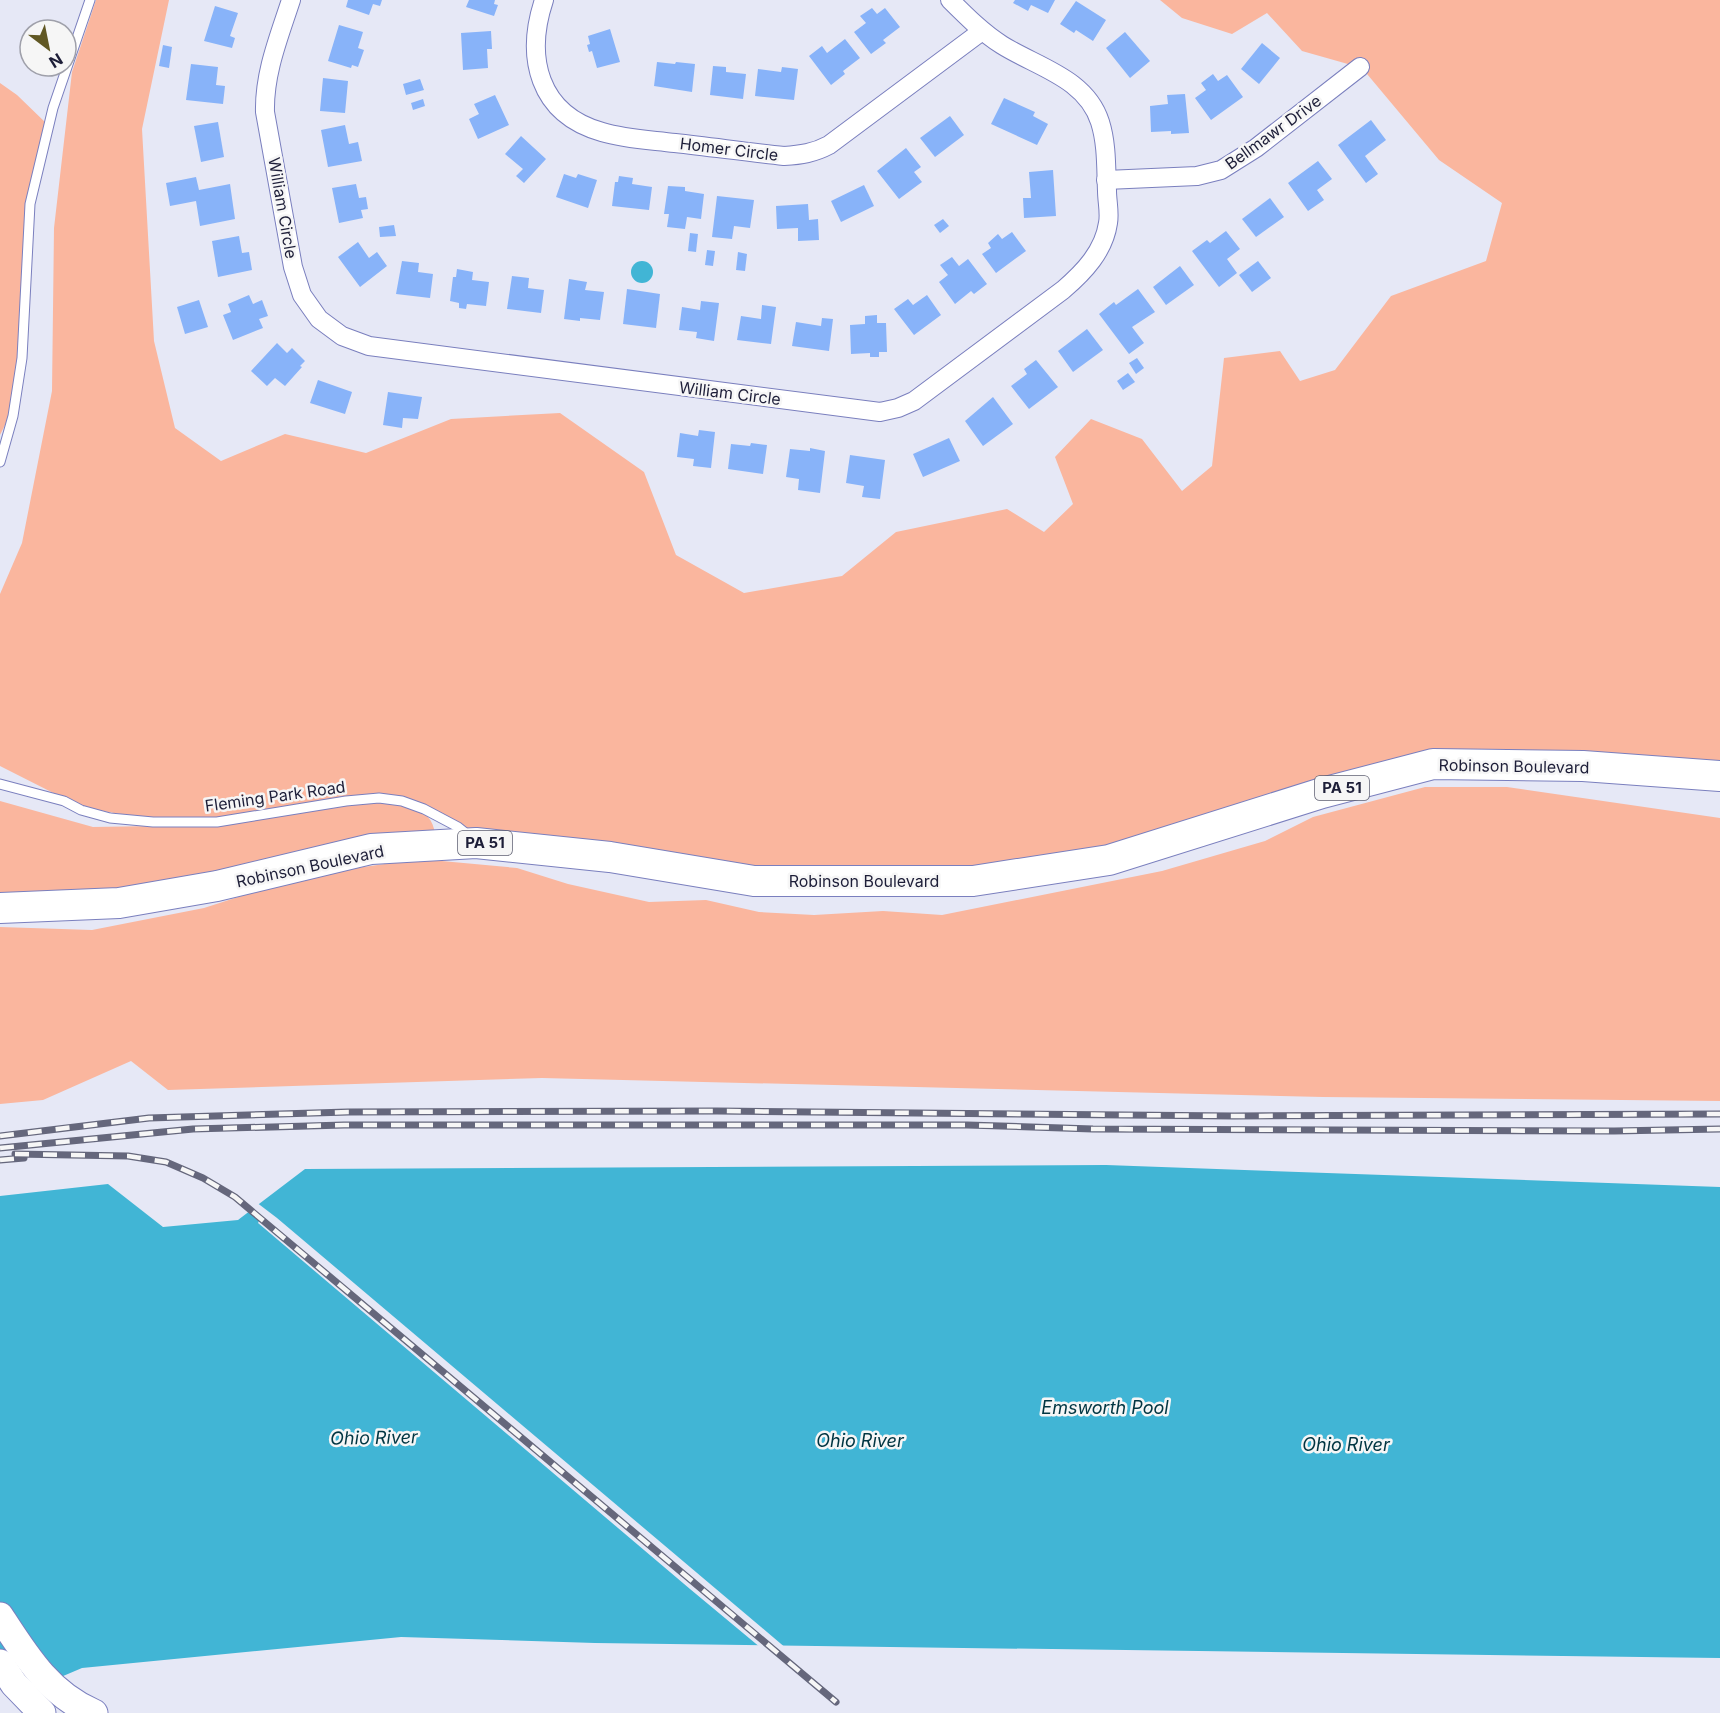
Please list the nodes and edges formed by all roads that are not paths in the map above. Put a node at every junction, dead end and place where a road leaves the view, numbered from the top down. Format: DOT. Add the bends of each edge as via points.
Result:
graph roads {
  1 [pos="90,0"];
  2 [pos="291,0"];
  3 [pos="544,0"];
  4 [pos="950,0"];
  5 [pos="982,31"];
  6 [pos="1360,67"];
  7 [pos="1106,180"];
  8 [pos="0,462"];
  9 [pos="1720,776"];
  10 [pos="0,784"];
  11 [pos="476,843"];
  12 [pos="0,908"];
  13 [pos="0,1616"];
  14 [pos="3,1668"];
  15 [pos="42,1713"];
  16 [pos="94,1713"];
  1 -- 8 [label="lane" via="53,108 30,204 22,358 13,416"];
  2 -- 7 [label="street, William Circle" via="264,94 293,267 302,295 319,319 342,336 369,345 862,410 898,408 914,401 1084,272 1100,249 1109,222"];
  3 -- 5 [label="street, Homer Circle" via="535,39 535,61 549,95 573,119 620,136 784,156 803,155 829,145"];
  4 -- 5 [label="street, William Circle"];
  5 -- 7 [label="street, William Circle" via="1068,80 1087,98 1099,121 1105,146"];
  6 -- 7 [label="street, Bellmawr Drive" via="1256,148 1221,170 1197,176"];
  9 -- 11 [label="main road, Robinson Boulevard / PA 51" via="1583,766 1433,764 1322,793 1109,860 973,881 754,881 610,857"];
  10 -- 11 [label="lane, Fleming Park Road" via="110,818 153,822 217,822 379,798 424,809 458,827"];
  11 -- 12 [label="main road, Robinson Boulevard / PA 51" via="371,849 217,886 119,903"];
  13 -- 16 [label="main road" via="32,1664 66,1697"];
  14 -- 15 [label="main road"];
}
